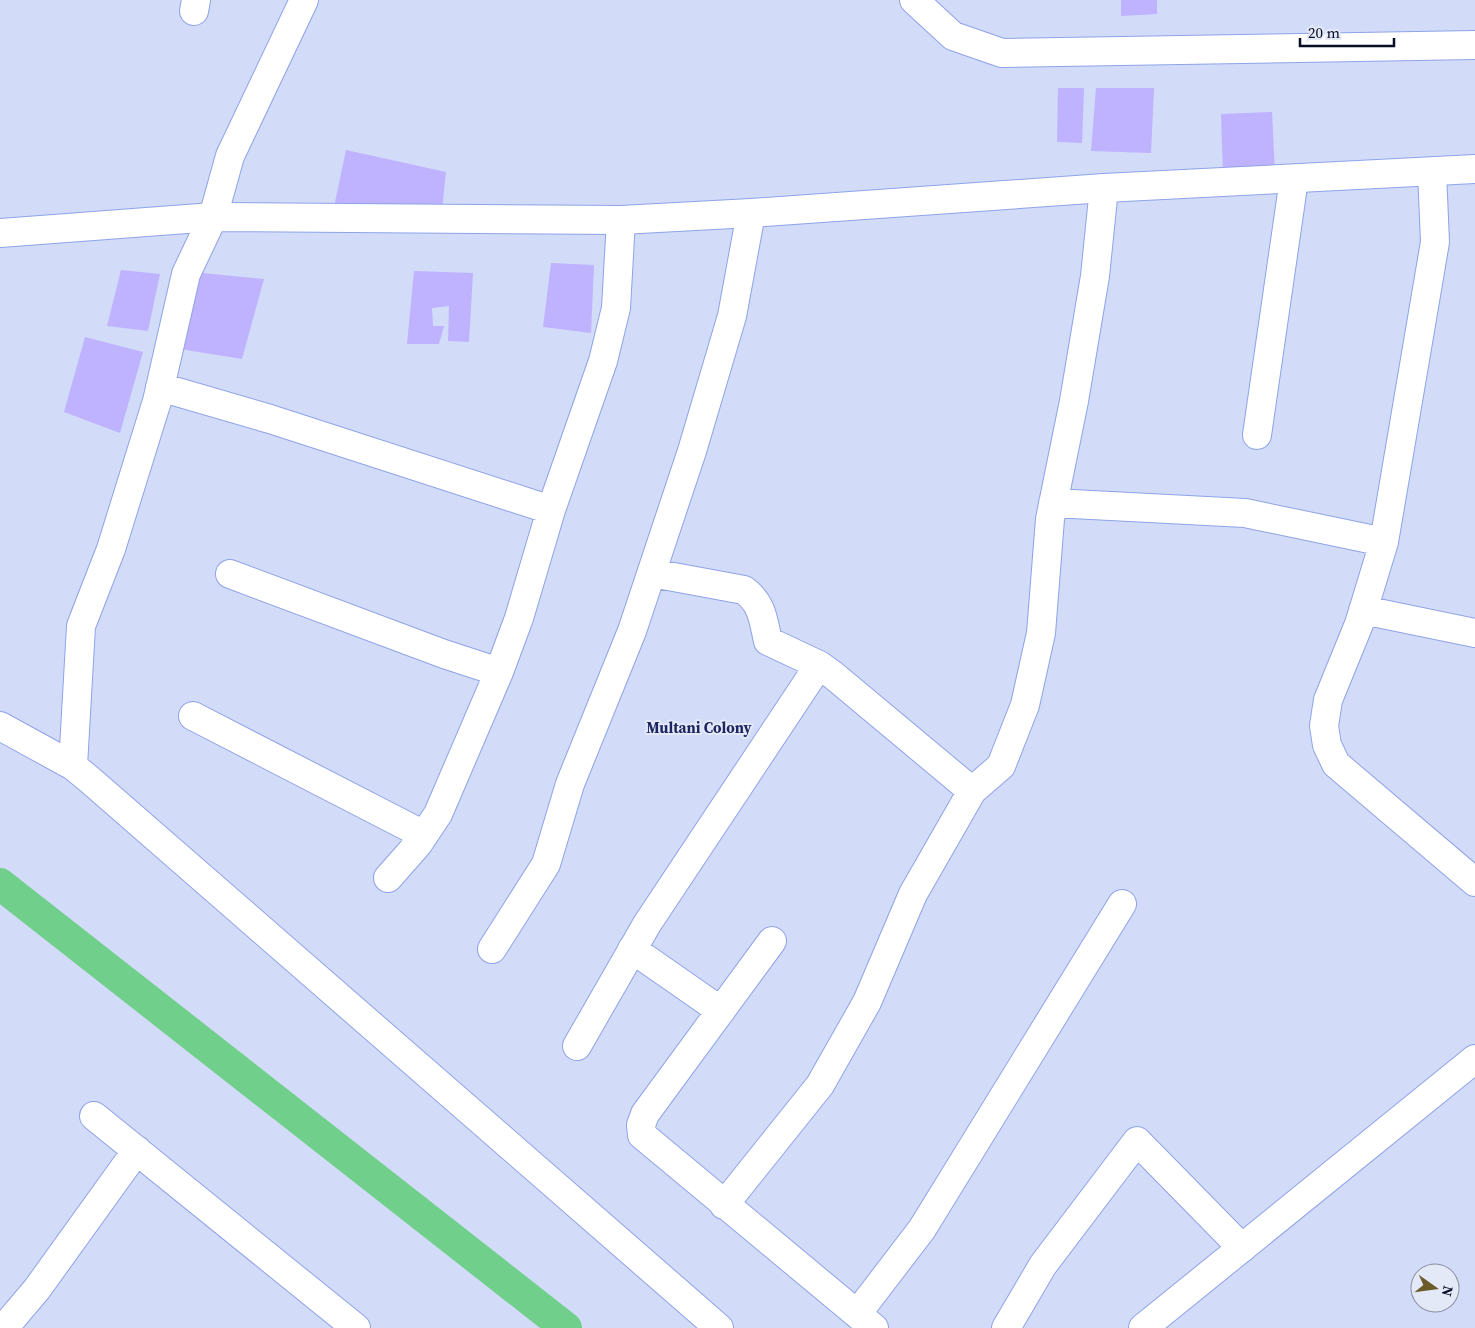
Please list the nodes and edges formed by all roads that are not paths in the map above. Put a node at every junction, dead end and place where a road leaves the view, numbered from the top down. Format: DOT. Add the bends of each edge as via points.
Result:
graph roads {
  1 [pos="304,0"];
  2 [pos="914,0"];
  3 [pos="1475,45"];
  4 [pos="1475,169"];
  5 [pos="1432,172"];
  6 [pos="1294,179"];
  7 [pos="1104,188"];
  8 [pos="751,213"];
  9 [pos="213,217"];
  10 [pos="622,220"];
  11 [pos="0,233"];
  12 [pos="160,388"];
  13 [pos="1257,435"];
  14 [pos="1053,503"];
  15 [pos="552,510"];
  16 [pos="1384,542"];
  17 [pos="652,573"];
  18 [pos="230,574"];
  19 [pos="1363,610"];
  20 [pos="1475,633"];
  21 [pos="819,665"];
  22 [pos="499,672"];
  23 [pos="194,716"];
  24 [pos="0,726"];
  25 [pos="73,766"];
  26 [pos="972,791"];
  27 [pos="424,836"];
  28 [pos="388,878"];
  29 [pos="1475,882"];
  30 [pos="1122,904"];
  31 [pos="772,941"];
  32 [pos="492,949"];
  33 [pos="632,949"];
  34 [pos="721,1011"];
  35 [pos="577,1046"];
  36 [pos="1475,1059"];
  37 [pos="94,1116"];
  38 [pos="136,1150"];
  39 [pos="724,1205"];
  40 [pos="1242,1248"];
  41 [pos="865,1321"];
  42 [pos="4,1328"];
  43 [pos="356,1328"];
  44 [pos="719,1328"];
  45 [pos="1006,1328"];
  46 [pos="1143,1328"];
  1 -- 9 [label="street" via="230,156"];
  2 -- 3 [label="street" via="953,36 1002,53"];
  4 -- 5 [label="street"];
  5 -- 6 [label="street"];
  5 -- 16 [label="street" via="1435,242"];
  6 -- 7 [label="street"];
  6 -- 13 [label="street"];
  7 -- 8 [label="street"];
  7 -- 14 [label="street" via="1095,276"];
  8 -- 10 [label="street"];
  8 -- 17 [label="street" via="732,316"];
  9 -- 10 [label="street"];
  9 -- 11 [label="street"];
  9 -- 12 [label="street" via="186,274"];
  10 -- 15 [label="street" via="616,308 602,361"];
  12 -- 15 [label="street" via="270,419"];
  12 -- 25 [label="street" via="111,549 81,626"];
  14 -- 16 [label="street" via="1245,513"];
  14 -- 26 [label="street" via="1041,633 1025,705 1001,766"];
  15 -- 22 [label="street"];
  16 -- 19 [label="street"];
  17 -- 21 [label="street" via="744,590 760,607 768,641"];
  17 -- 32 [label="street" via="570,784 546,864"];
  18 -- 22 [label="street"];
  19 -- 20 [label="street"];
  19 -- 29 [label="street" via="1328,700 1324,726 1328,745 1336,764"];
  21 -- 26 [label="street"];
  21 -- 33 [label="street"];
  22 -- 27 [label="street" via="438,814"];
  23 -- 27 [label="street"];
  24 -- 25 [label="street"];
  25 -- 44 [label="street"];
  26 -- 39 [label="street" via="914,894 867,1002 820,1085"];
  27 -- 28 [label="street"];
  30 -- 41 [label="street"];
  31 -- 34 [label="street"];
  33 -- 34 [label="street"];
  33 -- 35 [label="street"];
  34 -- 39 [label="street" via="645,1114 641,1125 642,1135"];
  36 -- 40 [label="street"];
  37 -- 38 [label="street"];
  38 -- 42 [label="street" via="37,1289"];
  38 -- 43 [label="street"];
  39 -- 41 [label="street"];
  40 -- 45 [label="street" via="1137,1141 1043,1265"];
  40 -- 46 [label="street"];
}
